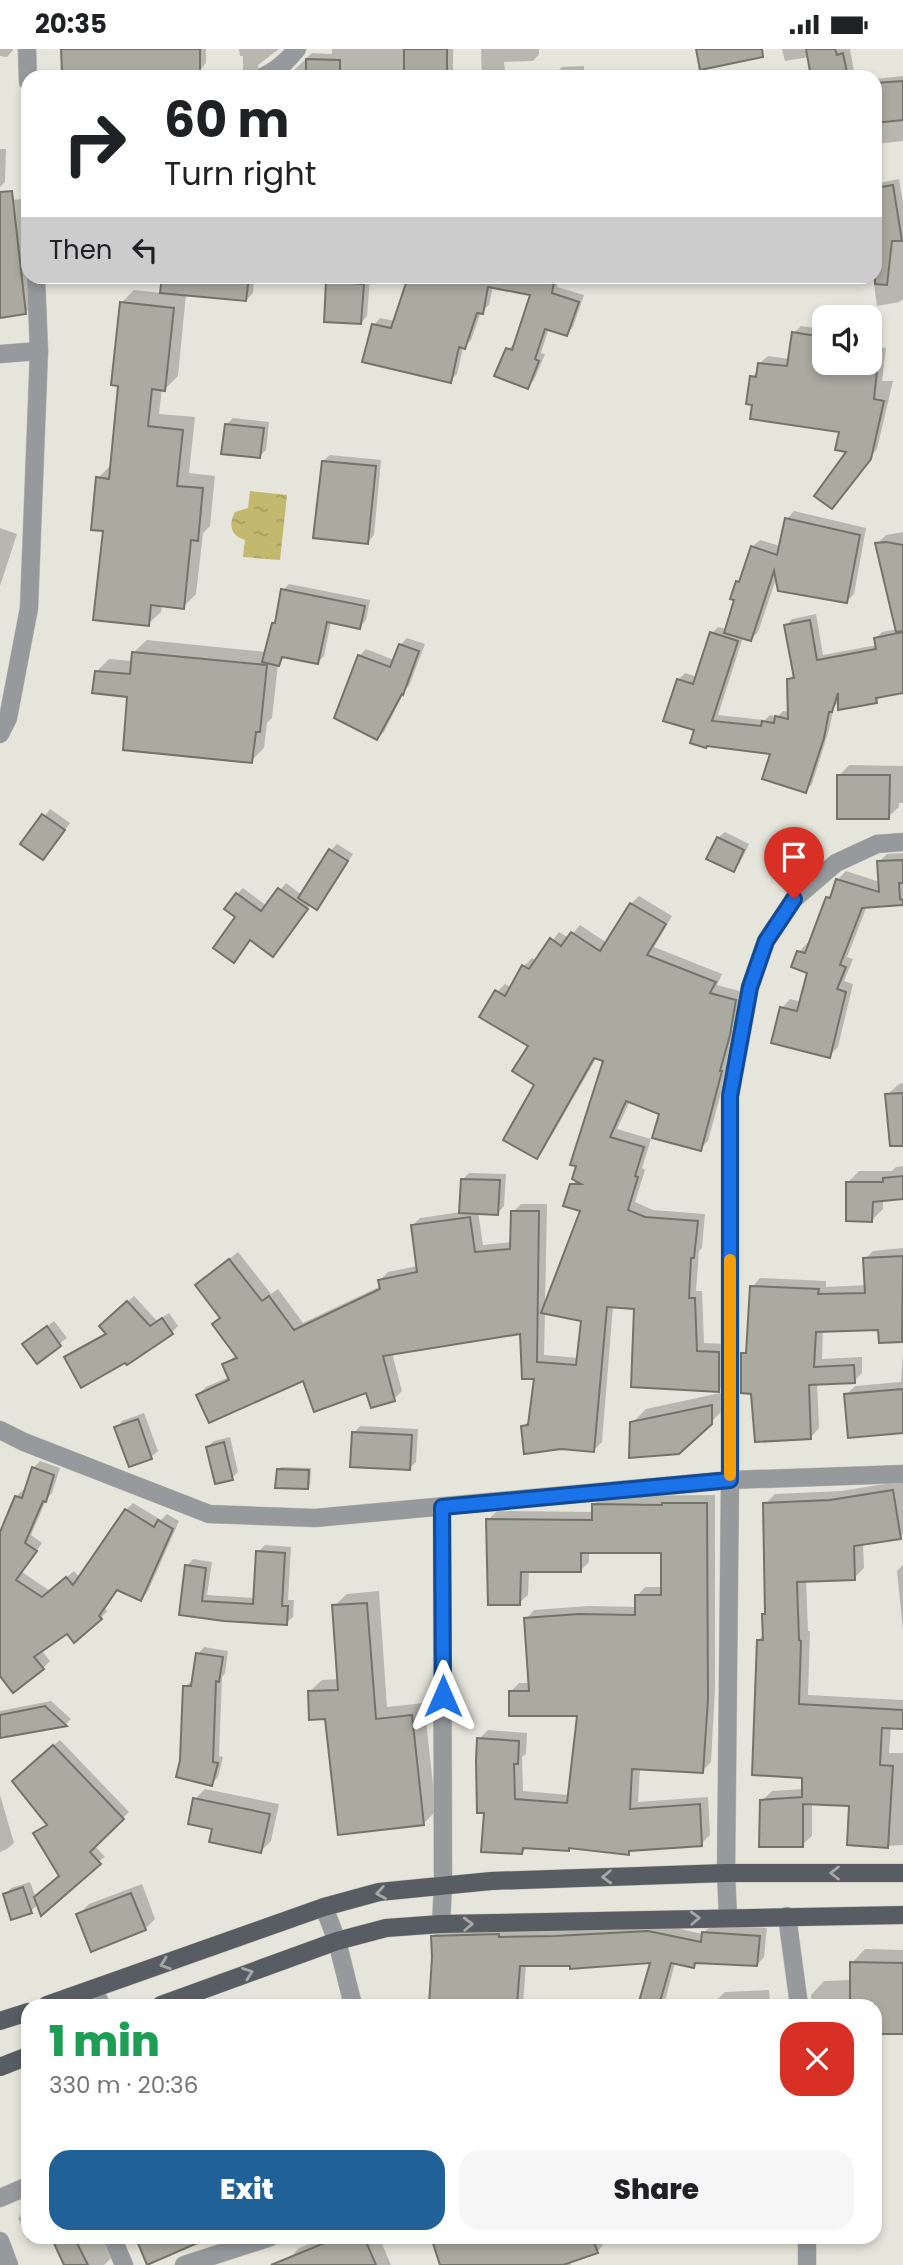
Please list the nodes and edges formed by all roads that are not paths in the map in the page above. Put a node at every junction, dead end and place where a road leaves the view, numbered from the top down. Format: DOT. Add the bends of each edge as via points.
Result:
graph roads {
  1 [pos="27,49"];
  2 [pos="297,49"];
  3 [pos="28,70"];
  4 [pos="275,70"];
  5 [pos="36,284"];
  6 [pos="38,351"];
  7 [pos="1,356"];
  8 [pos="0,734"];
  9 [pos="903,842"];
  10 [pos="0,1430"];
  11 [pos="903,1474"];
  12 [pos="730,1480"];
  13 [pos="442,1507"];
  14 [pos="726,1873"];
  15 [pos="903,1873"];
  16 [pos="443,1885"];
  17 [pos="324,1907"];
  18 [pos="903,1915"];
  19 [pos="788,1916"];
  20 [pos="728,1917"];
  21 [pos="441,1924"];
  22 [pos="337,1941"];
  23 [pos="97,1998"];
  24 [pos="178,1999"];
  25 [pos="352,1999"];
  26 [pos="798,1999"];
  27 [pos="21,2014"];
  28 [pos="0,2021"];
  29 [pos="21,2059"];
  30 [pos="0,2067"];
  31 [pos="21,2189"];
  32 [pos="0,2198"];
  33 [pos="0,2241"];
  34 [pos="115,2244"];
  35 [pos="249,2244"];
  36 [pos="807,2244"];
  37 [pos="9,2265"];
  38 [pos="124,2265"];
  39 [pos="184,2265"];
  40 [pos="807,2265"];
  1 -- 3 [label="street"];
  2 -- 4 [label="street"];
  5 -- 6 [label="street"];
  6 -- 7 [label="street"];
  6 -- 8 [label="street" via="29,608 8,718"];
  9 -- 12 [label="street" via="877,844 836,863 794,899 766,941 750,987 730,1096"];
  10 -- 13 [label="street" via="208,1514 315,1518"];
  11 -- 12 [label="street"];
  12 -- 13 [label="street"];
  12 -- 14 [label="street"];
  13 -- 16 [label="street"];
  15 -- 14 [label="main road, one-way"];
  14 -- 16 [label="main road, one-way"];
  14 -- 20 [label="street"];
  16 -- 17 [label="main road, one-way" via="379,1892"];
  16 -- 21 [label="street"];
  17 -- 22 [label="street"];
  17 -- 23 [label="main road, one-way"];
  18 -- 19 [label="main road"];
  19 -- 20 [label="main road"];
  19 -- 26 [label="street"];
  21 -- 20 [label="main road, one-way"];
  21 -- 22 [label="main road" via="386,1928"];
  24 -- 22 [label="main road, one-way"];
  22 -- 25 [label="street"];
  27 -- 28 [label="main road"];
  29 -- 30 [label="main road"];
  31 -- 32 [label="street"];
  33 -- 37 [label="street"];
  34 -- 38 [label="street"];
  35 -- 39 [label="street"];
  36 -- 40 [label="street"];
}
